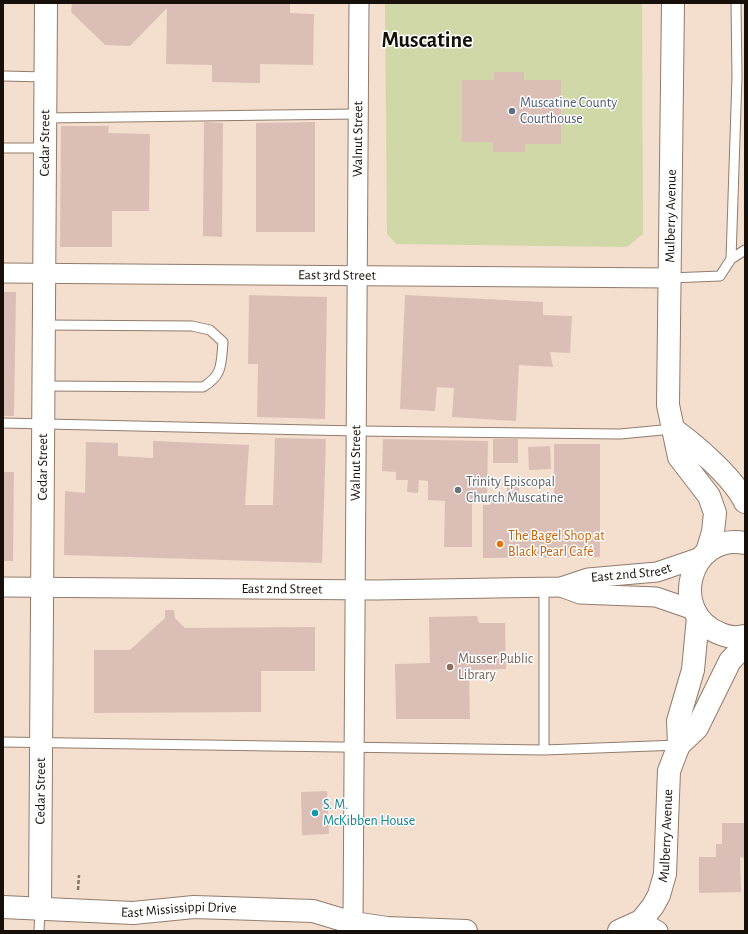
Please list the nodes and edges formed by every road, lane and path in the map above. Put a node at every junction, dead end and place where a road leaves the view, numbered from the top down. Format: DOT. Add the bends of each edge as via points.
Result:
graph roads {
  1 [pos="46,3"];
  2 [pos="359,3"];
  3 [pos="673,3"];
  4 [pos="736,3"];
  5 [pos="741,74"];
  6 [pos="3,76"];
  7 [pos="46,77"];
  8 [pos="358,114"];
  9 [pos="46,118"];
  10 [pos="3,148"];
  11 [pos="45,148"];
  12 [pos="745,250"];
  13 [pos="731,259"];
  14 [pos="3,273"];
  15 [pos="45,273"];
  16 [pos="358,275"];
  17 [pos="670,278"];
  18 [pos="44,325"];
  19 [pos="44,386"];
  20 [pos="3,423"];
  21 [pos="43,423"];
  22 [pos="673,429"];
  23 [pos="356,431"];
  24 [pos="745,502"];
  25 [pos="745,543"];
  26 [pos="704,555"];
  27 [pos="3,587"];
  28 [pos="42,587"];
  29 [pos="553,588"];
  30 [pos="356,590"];
  31 [pos="696,614"];
  32 [pos="745,636"];
  33 [pos="745,645"];
  34 [pos="3,742"];
  35 [pos="40,742"];
  36 [pos="679,745"];
  37 [pos="355,747"];
  38 [pos="544,750"];
  39 [pos="79,875"];
  40 [pos="78,894"];
  41 [pos="3,907"];
  42 [pos="40,909"];
  43 [pos="353,924"];
  44 [pos="649,926"];
  45 [pos="39,931"];
  46 [pos="324,931"];
  47 [pos="466,931"];
  48 [pos="619,931"];
  1 -- 7 [label="main road, Cedar Street"];
  2 -- 8 [label="street, Walnut Street"];
  3 -- 17 [label="main road, Mulberry Avenue"];
  4 -- 5 [label="lane"];
  5 -- 13 [label="lane"];
  6 -- 7 [label="lane"];
  7 -- 9 [label="main road, Cedar Street"];
  8 -- 9 [label="lane"];
  8 -- 16 [label="street, Walnut Street"];
  9 -- 11 [label="main road, Cedar Street"];
  10 -- 11 [label="lane"];
  11 -- 15 [label="main road, Cedar Street"];
  12 -- 13 [label="lane"];
  13 -- 17 [label="lane" via="720,276"];
  14 -- 15 [label="street, East 3rd Street"];
  15 -- 16 [label="street, East 3rd Street"];
  15 -- 18 [label="main road, Cedar Street"];
  16 -- 17 [label="street, East 3rd Street"];
  16 -- 23 [label="street, Walnut Street"];
  17 -- 22 [label="main road, Mulberry Avenue" via="668,405"];
  18 -- 19 [label="main road, Cedar Street"];
  18 -- 19 [label="lane" via="192,326 210,330 223,342 221,370 213,382 203,387"];
  19 -- 21 [label="main road, Cedar Street"];
  20 -- 21 [label="lane"];
  21 -- 23 [label="lane"];
  21 -- 28 [label="main road, Cedar Street"];
  22 -- 23 [label="lane" via="620,434"];
  22 -- 24 [label="main road" via="712,462"];
  22 -- 26 [label="main road, Mulberry Avenue" via="679,456 709,496 715,512 713,532"];
  23 -- 30 [label="street, Walnut Street"];
  25 -- 26 [label="main road" via="730,542"];
  26 -- 29 [label="street, East 2nd Street" via="657,572 588,578"];
  26 -- 31 [label="main road, Mulberry Avenue" via="694,569 690,583 690,597"];
  27 -- 28 [label="street, East 2nd Street"];
  28 -- 30 [label="street, East 2nd Street"];
  28 -- 35 [label="main road, Cedar Street"];
  29 -- 30 [label="street, East 2nd Street"];
  29 -- 31 [label="street, East 2nd Street" via="580,594 656,597"];
  29 -- 38 [label="lane"];
  30 -- 37 [label="street, Walnut Street"];
  31 -- 32 [label="main road" via="714,632 727,636"];
  31 -- 36 [label="main road, Mulberry Avenue" via="693,670 678,722"];
  33 -- 36 [label="main road, Mulberry Avenue" via="730,661 697,728"];
  34 -- 35 [label="lane"];
  35 -- 37 [label="lane"];
  35 -- 42 [label="main road, Cedar Street"];
  36 -- 38 [label="lane"];
  36 -- 44 [label="main road, Mulberry Avenue" via="669,771 665,874 653,906"];
  37 -- 38 [label="lane"];
  37 -- 43 [label="street, Walnut Street"];
  39 -- 40 [label="path"];
  41 -- 42 [label="main road, East Mississippi Drive"];
  42 -- 43 [label="main road, East Mississippi Drive" via="133,913 194,907 243,907 313,911"];
  42 -- 45 [label="lane, Cedar Street"];
  43 -- 46 [label="main road, East Mississippi Drive"];
  43 -- 47 [label="main road, East Mississippi Drive"];
  44 -- 48 [label="main road"];
}
